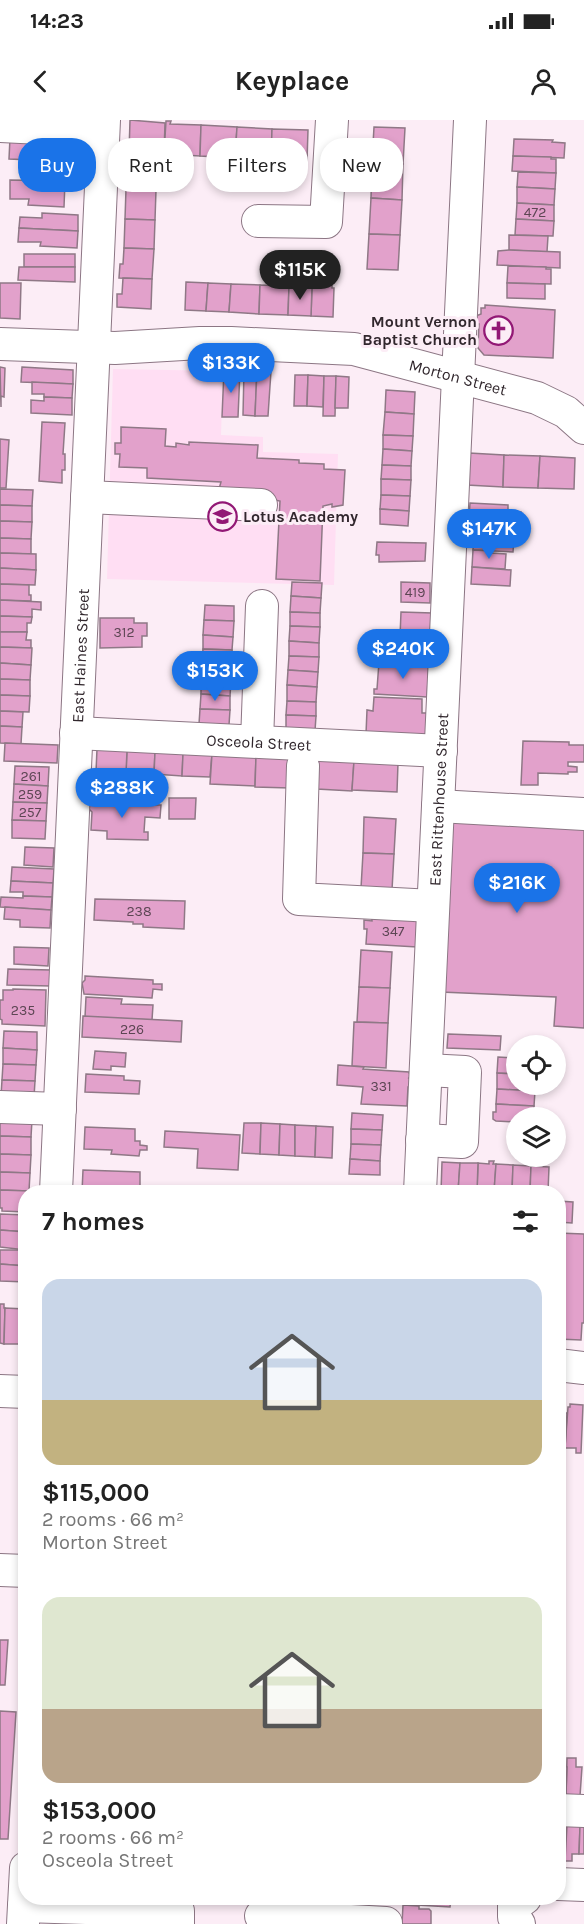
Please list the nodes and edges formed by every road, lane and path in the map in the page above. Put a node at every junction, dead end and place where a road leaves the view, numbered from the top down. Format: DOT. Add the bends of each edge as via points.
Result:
graph roads {
  1 [pos="332,120"];
  2 [pos="470,120"];
  3 [pos="0,126"];
  4 [pos="104,126"];
  5 [pos="258,220"];
  6 [pos="0,344"];
  7 [pos="94,347"];
  8 [pos="458,376"];
  9 [pos="584,428"];
  10 [pos="87,497"];
  11 [pos="261,505"];
  12 [pos="262,606"];
  13 [pos="76,733"];
  14 [pos="257,741"];
  15 [pos="441,751"];
  16 [pos="303,766"];
  17 [pos="438,806"];
  18 [pos="584,814"];
  19 [pos="433,906"];
  20 [pos="0,1107"];
  21 [pos="60,1109"];
  22 [pos="56,1185"];
  23 [pos="420,1185"];
  24 [pos="566,1366"];
  25 [pos="584,1368"];
  26 [pos="0,1391"];
  27 [pos="18,1392"];
  28 [pos="0,1570"];
  29 [pos="18,1571"];
  30 [pos="566,1810"];
  31 [pos="584,1811"];
  32 [pos="566,1884"];
  33 [pos="584,1885"];
  34 [pos="515,1905"];
  35 [pos="23,1915"];
  36 [pos="387,1915"];
  37 [pos="261,1916"];
  38 [pos="178,1924"];
  39 [pos="519,1924"];
  1 -- 5 [label="street" via="326,222"];
  2 -- 8 [label="street, East Rittenhouse Street"];
  3 -- 4 [label="street"];
  4 -- 7 [label="street, East Haines Street"];
  6 -- 7 [label="street, Morton Street"];
  7 -- 8 [label="street, Morton Street" via="231,343 338,348"];
  7 -- 10 [label="street, East Haines Street"];
  8 -- 9 [label="street, Morton Street" via="552,404"];
  8 -- 15 [label="street, East Rittenhouse Street"];
  10 -- 11 [label="street"];
  10 -- 13 [label="street, East Haines Street"];
  12 -- 14 [label="street"];
  13 -- 14 [label="street, Osceola Street"];
  13 -- 21 [label="street, East Haines Street"];
  14 -- 15 [label="street, Osceola Street"];
  15 -- 17 [label="street, East Rittenhouse Street"];
  16 -- 19 [label="street" via="299,899"];
  17 -- 18 [label="street"];
  17 -- 19 [label="street, East Rittenhouse Street"];
  19 -- 23 [label="street, East Rittenhouse Street"];
  20 -- 21 [label="street"];
  21 -- 22 [label="street, East Haines Street"];
  24 -- 25 [label="street"];
  26 -- 27 [label="street"];
  28 -- 29 [label="street"];
  30 -- 31 [label="street"];
  32 -- 33 [label="street"];
  34 -- 39 [label="street" via="514,1917"];
  35 -- 38 [label="street" via="178,1911"];
  36 -- 37 [label="street"];
}
